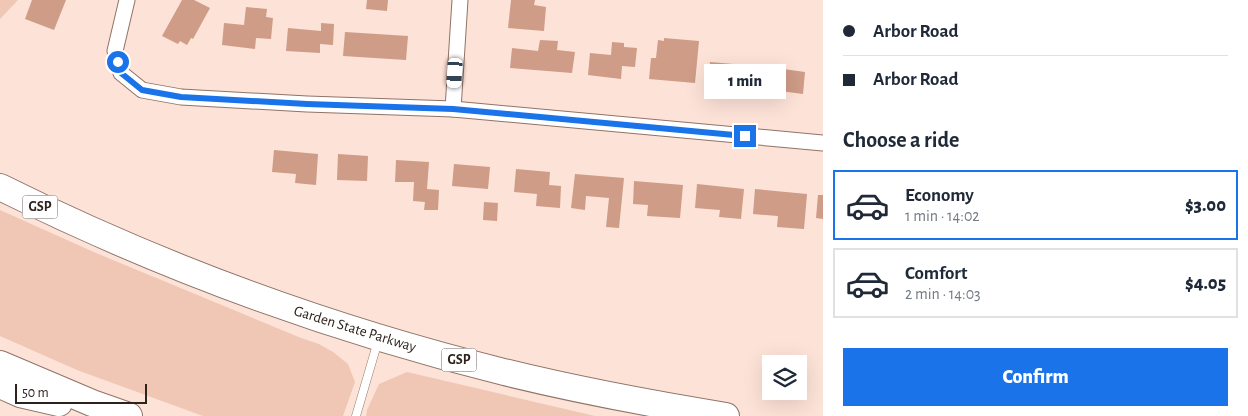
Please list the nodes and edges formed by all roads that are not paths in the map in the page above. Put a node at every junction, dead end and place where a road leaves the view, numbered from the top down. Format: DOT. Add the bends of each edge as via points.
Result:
graph roads {
  1 [pos="127,0"];
  2 [pos="460,0"];
  3 [pos="453,109"];
  4 [pos="823,143"];
  5 [pos="0,173"];
  6 [pos="0,188"];
  7 [pos="81,226"];
  8 [pos="380,338"];
  9 [pos="0,364"];
  10 [pos="0,385"];
  11 [pos="117,416"];
  12 [pos="129,416"];
  13 [pos="356,416"];
  14 [pos="726,416"];
  1 -- 3 [label="street" via="115,51 121,73 142,90 190,97"];
  2 -- 3 [label="street"];
  3 -- 4 [label="street"];
  5 -- 7 [label="highway"];
  6 -- 7 [label="highway, Garden State Parkway / GSP"];
  7 -- 8 [label="highway, Garden State Parkway / GSP" via="200,277"];
  8 -- 13 [label="lane"];
  8 -- 14 [label="highway, Garden State Parkway / GSP" via="514,374 632,400"];
  9 -- 12 [label="highway"];
  10 -- 11 [label="highway" via="20,394"];
}
